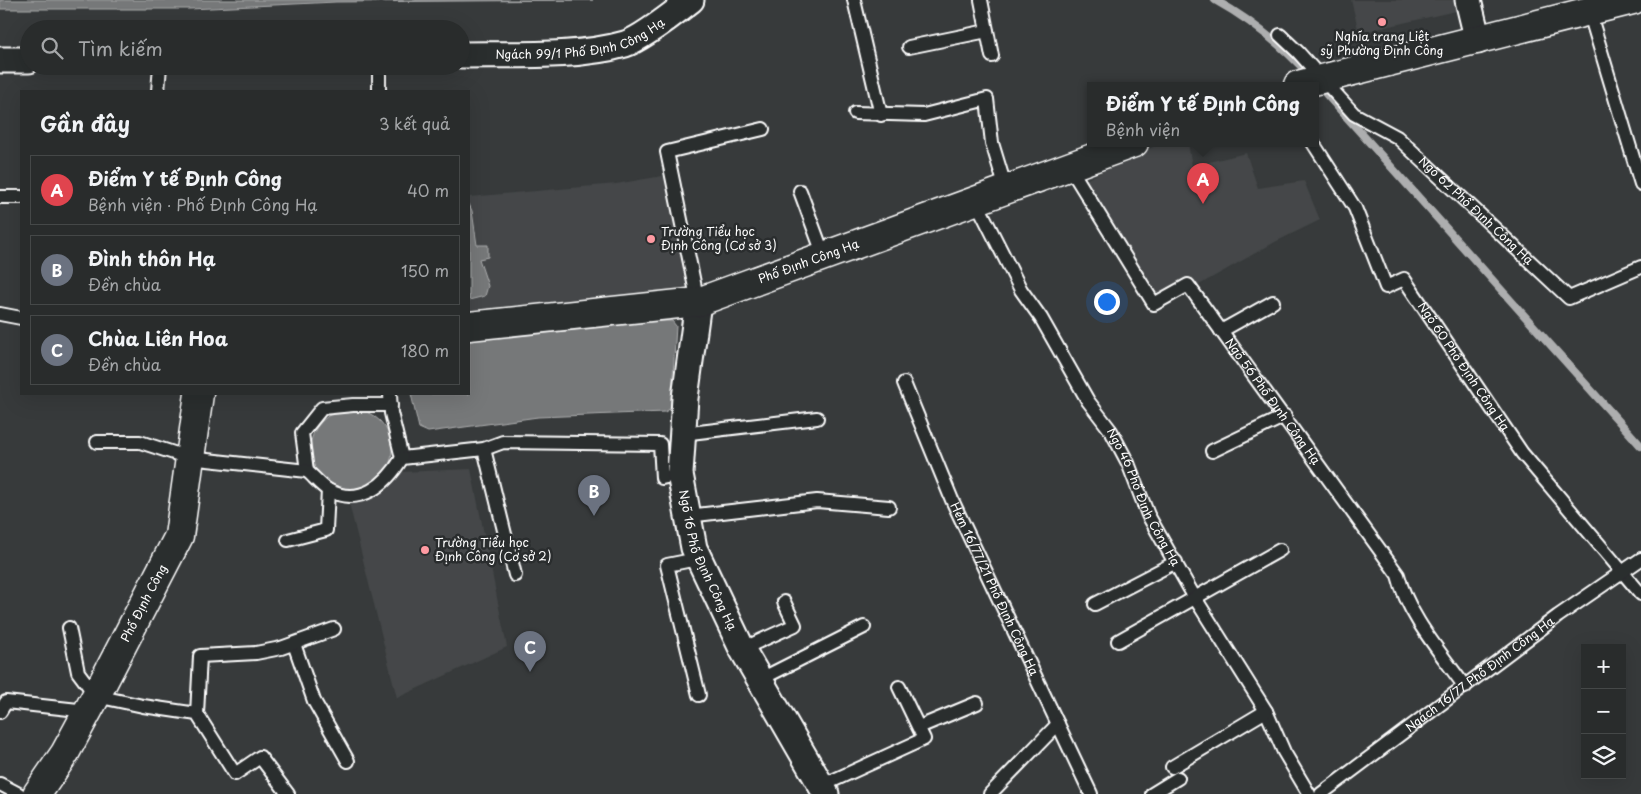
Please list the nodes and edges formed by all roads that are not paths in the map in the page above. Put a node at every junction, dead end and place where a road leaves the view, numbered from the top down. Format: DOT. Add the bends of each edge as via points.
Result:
graph roads {
  1 [pos="691,0"];
  2 [pos="854,0"];
  3 [pos="981,0"];
  4 [pos="1468,0"];
  5 [pos="1632,0"];
  6 [pos="1588,11"];
  7 [pos="987,31"];
  8 [pos="1280,35"];
  9 [pos="1478,40"];
  10 [pos="909,48"];
  11 [pos="470,55"];
  12 [pos="992,56"];
  13 [pos="0,60"];
  14 [pos="20,60"];
  15 [pos="159,75"];
  16 [pos="379,75"];
  17 [pos="1311,82"];
  18 [pos="1319,88"];
  19 [pos="158,90"];
  20 [pos="379,90"];
  21 [pos="855,113"];
  22 [pos="881,115"];
  23 [pos="763,129"];
  24 [pos="1123,147"];
  25 [pos="1316,147"];
  26 [pos="1069,166"];
  27 [pos="1641,184"];
  28 [pos="1006,189"];
  29 [pos="800,191"];
  30 [pos="0,197"];
  31 [pos="20,197"];
  32 [pos="976,201"];
  33 [pos="824,256"];
  34 [pos="1641,267"];
  35 [pos="698,302"];
  36 [pos="1274,302"];
  37 [pos="0,314"];
  38 [pos="20,318"];
  39 [pos="470,326"];
  40 [pos="1221,331"];
  41 [pos="904,383"];
  42 [pos="199,395"];
  43 [pos="391,399"];
  44 [pos="1285,416"];
  45 [pos="817,418"];
  46 [pos="682,434"];
  47 [pos="97,442"];
  48 [pos="484,449"];
  49 [pos="1212,451"];
  50 [pos="189,458"];
  51 [pos="402,458"];
  52 [pos="307,471"];
  53 [pos="680,474"];
  54 [pos="328,490"];
  55 [pos="889,507"];
  56 [pos="688,516"];
  57 [pos="288,540"];
  58 [pos="1280,550"];
  59 [pos="698,559"];
  60 [pos="1641,559"];
  61 [pos="1176,562"];
  62 [pos="1623,572"];
  63 [pos="514,575"];
  64 [pos="1641,594"];
  65 [pos="1195,598"];
  66 [pos="784,602"];
  67 [pos="1095,604"];
  68 [pos="864,627"];
  69 [pos="69,628"];
  70 [pos="334,629"];
  71 [pos="1118,641"];
  72 [pos="294,644"];
  73 [pos="742,649"];
  74 [pos="759,680"];
  75 [pos="899,687"];
  76 [pos="1465,687"];
  77 [pos="699,695"];
  78 [pos="977,702"];
  79 [pos="92,704"];
  80 [pos="1266,711"];
  81 [pos="0,712"];
  82 [pos="197,714"];
  83 [pos="1058,724"];
  84 [pos="919,727"];
  85 [pos="348,760"];
  86 [pos="0,784"];
  87 [pos="824,790"];
  88 [pos="19,794"];
  89 [pos="36,794"];
  90 [pos="288,794"];
  91 [pos="990,794"];
  92 [pos="1091,794"];
  93 [pos="1152,794"];
  94 [pos="1309,794"];
  95 [pos="1321,794"];
  1 -- 11 [label="street, Ngách 99/1 Phố Định Công Hạ" via="626,44 578,52"];
  2 -- 22 [label="lane"];
  3 -- 7 [label="lane"];
  4 -- 9 [label="street"];
  5 -- 6 [label="street"];
  6 -- 9 [label="street"];
  6 -- 27 [label="lane"];
  7 -- 10 [label="lane"];
  7 -- 12 [label="lane"];
  8 -- 17 [label="lane" via="1298,52"];
  9 -- 17 [label="street"];
  13 -- 14 [label="street"];
  15 -- 19 [label="lane"];
  16 -- 20 [label="lane"];
  18 -- 34 [label="lane, Ngõ 62 Phố Định Công Hạ" via="1354,114 1397,137 1569,298"];
  21 -- 22 [label="lane"];
  22 -- 28 [label="lane" via="924,114 987,99 992,143"];
  23 -- 35 [label="lane" via="667,152"];
  24 -- 26 [label="street, Phố Định Công Hạ"];
  25 -- 62 [label="lane, Ngõ 60 Phố Định Công Hạ" via="1355,208 1386,288 1404,279 1522,452"];
  26 -- 28 [label="street, Phố Định Công Hạ"];
  26 -- 40 [label="lane, Ngõ 56 Phố Định Công Hạ" via="1154,304 1188,285"];
  28 -- 32 [label="street, Phố Định Công Hạ"];
  29 -- 33 [label="lane"];
  30 -- 31 [label="lane"];
  32 -- 33 [label="street, Phố Định Công Hạ"];
  32 -- 61 [label="lane, Ngõ 46 Phố Định Công Hạ" via="1021,290 1041,318 1088,401 1111,431 1128,463 1148,515"];
  33 -- 35 [label="street, Phố Định Công Hạ"];
  35 -- 39 [label="street, Phố Định Công Hạ"];
  35 -- 46 [label="street, Ngõ 16 Phố Định Công Hạ"];
  36 -- 40 [label="lane"];
  37 -- 38 [label="lane"];
  40 -- 44 [label="lane, Ngõ 56 Phố Định Công Hạ"];
  41 -- 83 [label="lane, Hẻm 16/77/21 Phố Định Công Hạ" via="952,500"];
  42 -- 50 [label="street, Phố Định Công"];
  43 -- 51 [label="lane"];
  43 -- 52 [label="lane" via="322,408 302,433"];
  44 -- 49 [label="lane"];
  44 -- 76 [label="lane, Ngõ 56 Phố Định Công Hạ" via="1398,575 1402,589 1428,635"];
  45 -- 46 [label="lane"];
  46 -- 53 [label="street, Ngõ 16 Phố Định Công Hạ"];
  47 -- 50 [label="lane" via="140,442"];
  48 -- 51 [label="lane"];
  48 -- 53 [label="lane" via="503,442 660,444 662,478"];
  48 -- 63 [label="lane"];
  50 -- 52 [label="lane"];
  50 -- 79 [label="street, Phố Định Công" via="179,536"];
  51 -- 54 [label="lane" via="391,477 376,488 350,497"];
  52 -- 54 [label="lane"];
  53 -- 56 [label="street, Ngõ 16 Phố Định Công Hạ"];
  54 -- 57 [label="lane" via="326,530"];
  55 -- 56 [label="lane" via="816,500"];
  56 -- 59 [label="street, Ngõ 16 Phố Định Công Hạ"];
  58 -- 65 [label="lane"];
  59 -- 73 [label="street, Ngõ 16 Phố Định Công Hạ"];
  59 -- 77 [label="lane" via="667,565"];
  60 -- 62 [label="lane, Ngách 16/77 Phố Định Công Hạ"];
  61 -- 65 [label="lane, Ngõ 46 Phố Định Công Hạ"];
  61 -- 67 [label="lane"];
  62 -- 64 [label="lane, Ngõ 60 Phố Định Công Hạ"];
  62 -- 76 [label="lane, Ngách 16/77 Phố Định Công Hạ" via="1558,616"];
  65 -- 71 [label="lane"];
  65 -- 80 [label="lane, Ngõ 46 Phố Định Công Hạ"];
  66 -- 73 [label="lane" via="795,624"];
  68 -- 74 [label="lane"];
  69 -- 79 [label="lane" via="78,672"];
  70 -- 72 [label="lane"];
  72 -- 82 [label="lane" via="256,653 200,656"];
  72 -- 85 [label="lane" via="314,701"];
  73 -- 74 [label="street, Ngõ 16 Phố Định Công Hạ"];
  74 -- 87 [label="street, Ngõ 16 Phố Định Công Hạ"];
  75 -- 84 [label="lane"];
  76 -- 95 [label="lane, Ngách 16/77 Phố Định Công Hạ"];
  78 -- 84 [label="lane"];
  79 -- 81 [label="lane" via="6,702"];
  79 -- 82 [label="lane"];
  79 -- 89 [label="street, Phố Định Công" via="65,753"];
  80 -- 93 [label="lane" via="1175,772"];
  80 -- 94 [label="lane, Ngõ 46 Phố Định Công Hạ" via="1284,752"];
  82 -- 90 [label="lane" via="235,774 260,757"];
  83 -- 91 [label="lane"];
  83 -- 92 [label="lane, Hẻm 16/77/21 Phố Định Công Hạ"];
  84 -- 87 [label="lane" via="924,739"];
  86 -- 88 [label="lane"];
}
